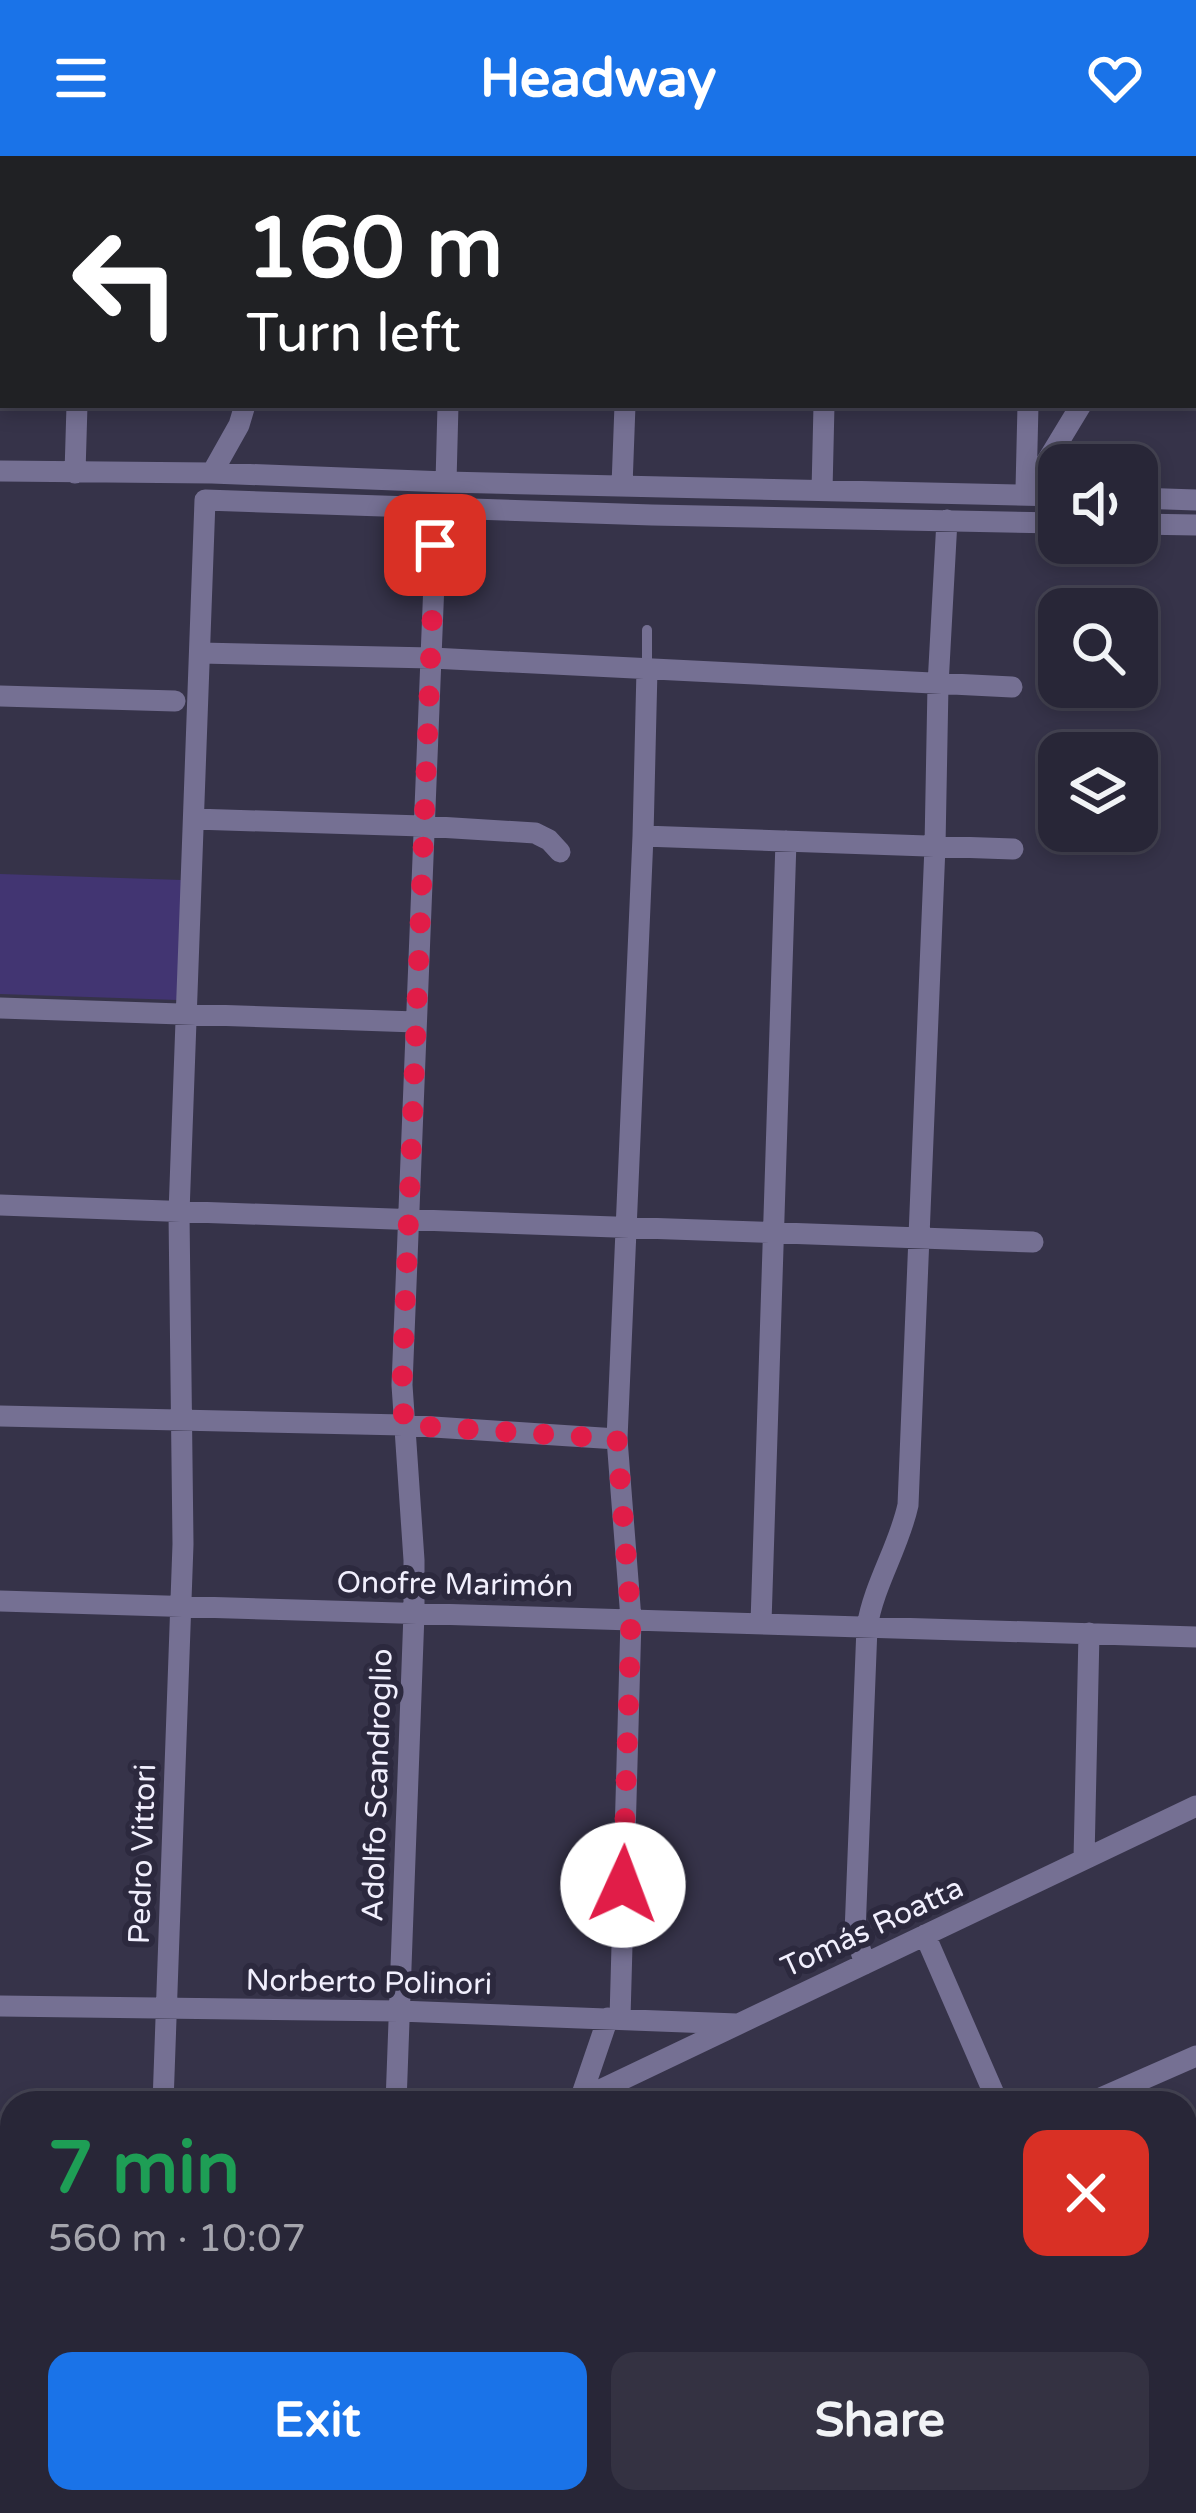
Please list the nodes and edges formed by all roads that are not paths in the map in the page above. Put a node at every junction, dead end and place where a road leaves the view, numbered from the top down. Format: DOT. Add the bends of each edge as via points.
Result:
graph roads {
  1 [pos="77,408"];
  2 [pos="244,408"];
  3 [pos="448,408"];
  4 [pos="625,408"];
  5 [pos="824,408"];
  6 [pos="1028,408"];
  7 [pos="1079,408"];
  8 [pos="0,471"];
  9 [pos="75,473"];
  10 [pos="212,473"];
  11 [pos="446,482"];
  12 [pos="622,486"];
  13 [pos="1026,490"];
  14 [pos="822,491"];
  15 [pos="1038,492"];
  16 [pos="1158,499"];
  17 [pos="1196,500"];
  18 [pos="436,507"];
  19 [pos="947,520"];
  20 [pos="1038,522"];
  21 [pos="1158,524"];
  22 [pos="1196,525"];
  23 [pos="647,630"];
  24 [pos="200,653"];
  25 [pos="431,658"];
  26 [pos="647,669"];
  27 [pos="938,686"];
  28 [pos="1012,688"];
  29 [pos="0,696"];
  30 [pos="175,701"];
  31 [pos="194,819"];
  32 [pos="422,826"];
  33 [pos="643,836"];
  34 [pos="786,841"];
  35 [pos="934,846"];
  36 [pos="1013,849"];
  37 [pos="560,852"];
  38 [pos="0,1008"];
  39 [pos="188,1015"];
  40 [pos="416,1022"];
  41 [pos="0,1205"];
  42 [pos="179,1213"];
  43 [pos="409,1221"];
  44 [pos="625,1228"];
  45 [pos="775,1234"];
  46 [pos="919,1238"];
  47 [pos="1033,1242"];
  48 [pos="0,1416"];
  49 [pos="181,1421"];
  50 [pos="404,1425"];
  51 [pos="617,1439"];
  52 [pos="0,1601"];
  53 [pos="182,1607"];
  54 [pos="413,1613"];
  55 [pos="631,1618"];
  56 [pos="761,1623"];
  57 [pos="867,1627"];
  58 [pos="1089,1633"];
  59 [pos="1196,1636"];
  60 [pos="1196,1806"];
  61 [pos="1084,1859"];
  62 [pos="925,1935"];
  63 [pos="865,1964"];
  64 [pos="0,2006"];
  65 [pos="165,2010"];
  66 [pos="399,2011"];
  67 [pos="614,2018"];
  68 [pos="737,2024"];
  69 [pos="1196,2056"];
  70 [pos="163,2091"];
  71 [pos="396,2091"];
  72 [pos="581,2091"];
  73 [pos="597,2091"];
  74 [pos="993,2091"];
  75 [pos="1117,2091"];
  1 -- 9 [label="street"];
  2 -- 10 [label="street"];
  3 -- 11 [label="street"];
  4 -- 12 [label="street"];
  5 -- 14 [label="street"];
  6 -- 13 [label="street"];
  7 -- 13 [label="street"];
  8 -- 9 [label="street"];
  9 -- 10 [label="street"];
  10 -- 11 [label="street"];
  11 -- 12 [label="street"];
  12 -- 14 [label="street"];
  13 -- 14 [label="street"];
  13 -- 15 [label="street"];
  16 -- 17 [label="street"];
  18 -- 19 [label="street"];
  18 -- 24 [label="street, Pedro Vittori" via="205,500"];
  18 -- 25 [label="street, Adolfo Scandroglio"];
  19 -- 20 [label="street"];
  19 -- 27 [label="street"];
  21 -- 22 [label="street"];
  23 -- 26 [label="lane"];
  24 -- 25 [label="street"];
  24 -- 31 [label="street, Pedro Vittori"];
  25 -- 26 [label="street"];
  25 -- 32 [label="street, Adolfo Scandroglio"];
  26 -- 27 [label="street"];
  26 -- 33 [label="street"];
  27 -- 28 [label="street"];
  27 -- 35 [label="street"];
  29 -- 30 [label="street"];
  31 -- 32 [label="street"];
  31 -- 39 [label="street, Pedro Vittori"];
  32 -- 37 [label="street" via="535,833"];
  32 -- 40 [label="street, Adolfo Scandroglio"];
  33 -- 34 [label="street"];
  33 -- 44 [label="street"];
  34 -- 35 [label="street"];
  34 -- 45 [label="street"];
  35 -- 36 [label="street"];
  35 -- 46 [label="street"];
  38 -- 39 [label="street"];
  39 -- 40 [label="street"];
  39 -- 42 [label="street, Pedro Vittori"];
  40 -- 43 [label="street, Adolfo Scandroglio"];
  41 -- 42 [label="street"];
  42 -- 43 [label="street"];
  42 -- 49 [label="street, Pedro Vittori"];
  43 -- 44 [label="street"];
  43 -- 50 [label="street, Adolfo Scandroglio"];
  44 -- 45 [label="street"];
  44 -- 51 [label="street"];
  45 -- 46 [label="street"];
  45 -- 56 [label="street"];
  46 -- 47 [label="street"];
  46 -- 57 [label="street" via="908,1505"];
  48 -- 49 [label="street"];
  49 -- 50 [label="street"];
  49 -- 53 [label="street, Pedro Vittori"];
  50 -- 51 [label="street"];
  50 -- 54 [label="street, Adolfo Scandroglio"];
  51 -- 55 [label="street"];
  52 -- 53 [label="street, Onofre Marimón"];
  53 -- 54 [label="street, Onofre Marimón"];
  53 -- 65 [label="street, Pedro Vittori"];
  54 -- 55 [label="street, Onofre Marimón"];
  54 -- 66 [label="street, Adolfo Scandroglio"];
  55 -- 56 [label="street, Onofre Marimón"];
  55 -- 67 [label="street"];
  56 -- 57 [label="street, Onofre Marimón"];
  57 -- 58 [label="street, Onofre Marimón"];
  57 -- 63 [label="street" via="855,1933"];
  58 -- 59 [label="street, Onofre Marimón"];
  58 -- 61 [label="street"];
  60 -- 61 [label="street, Tomás Roatta"];
  61 -- 62 [label="street, Tomás Roatta"];
  62 -- 63 [label="street, Tomás Roatta"];
  62 -- 74 [label="street"];
  63 -- 68 [label="street, Tomás Roatta"];
  64 -- 65 [label="street, Norberto Polinori"];
  65 -- 66 [label="street, Norberto Polinori"];
  65 -- 70 [label="street, Pedro Vittori"];
  66 -- 67 [label="street, Norberto Polinori"];
  66 -- 71 [label="street, Adolfo Scandroglio"];
  67 -- 68 [label="street, Norberto Polinori"];
  67 -- 72 [label="street"];
  68 -- 73 [label="street, Tomás Roatta"];
  69 -- 75 [label="street"];
}
